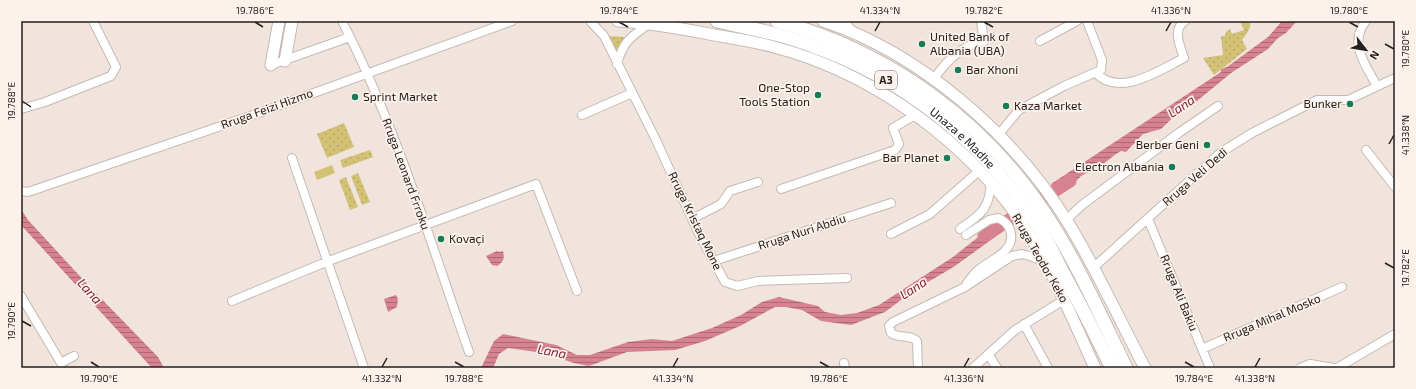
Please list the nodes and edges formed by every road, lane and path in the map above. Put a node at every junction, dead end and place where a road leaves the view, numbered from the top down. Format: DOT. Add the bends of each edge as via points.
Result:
graph roads {
  1 [pos="93,21"];
  2 [pos="279,21"];
  3 [pos="292,21"];
  4 [pos="342,21"];
  5 [pos="512,21"];
  6 [pos="590,21"];
  7 [pos="618,21"];
  8 [pos="717,21"];
  9 [pos="777,21"];
  10 [pos="823,21"];
  11 [pos="844,21"];
  12 [pos="981,21"];
  13 [pos="1077,21"];
  14 [pos="1087,21"];
  15 [pos="1185,21"];
  16 [pos="1366,21"];
  17 [pos="649,24"];
  18 [pos="854,34"];
  19 [pos="350,37"];
  20 [pos="1040,41"];
  21 [pos="285,61"];
  22 [pos="617,64"];
  23 [pos="271,65"];
  24 [pos="367,73"];
  25 [pos="1096,73"];
  26 [pos="1395,78"];
  27 [pos="934,79"];
  28 [pos="1377,86"];
  29 [pos="632,93"];
  30 [pos="1218,106"];
  31 [pos="21,108"];
  32 [pos="582,115"];
  33 [pos="915,115"];
  34 [pos="1002,131"];
  35 [pos="1366,150"];
  36 [pos="292,158"];
  37 [pos="980,170"];
  38 [pos="758,182"];
  39 [pos="991,183"];
  40 [pos="1395,187"];
  41 [pos="781,189"];
  42 [pos="21,191"];
  43 [pos="1019,198"];
  44 [pos="891,204"];
  45 [pos="692,219"];
  46 [pos="1148,219"];
  47 [pos="1066,220"];
  48 [pos="1036,222"];
  49 [pos="425,225"];
  50 [pos="891,234"];
  51 [pos="714,261"];
  52 [pos="326,262"];
  53 [pos="1044,262"];
  54 [pos="1093,268"];
  55 [pos="847,278"];
  56 [pos="965,287"];
  57 [pos="1342,287"];
  58 [pos="577,291"];
  59 [pos="21,296"];
  60 [pos="1064,300"];
  61 [pos="232,301"];
  62 [pos="1024,324"];
  63 [pos="1395,334"];
  64 [pos="1202,349"];
  65 [pos="469,352"];
  66 [pos="988,354"];
  67 [pos="74,356"];
  68 [pos="364,368"];
  69 [pos="918,368"];
  70 [pos="973,368"];
  71 [pos="997,368"];
  72 [pos="1048,368"];
  73 [pos="1095,368"];
  74 [pos="1112,368"];
  75 [pos="1126,368"];
  76 [pos="1145,368"];
  77 [pos="1210,368"];
  78 [pos="1300,368"];
  79 [pos="1334,368"];
  80 [pos="1337,368"];
  1 -- 31 [label="street" via="116,68 111,76 44,102"];
  2 -- 23 [label="main road"];
  3 -- 21 [label="main road"];
  4 -- 19 [label="street, Rruga Leonard Frroku"];
  5 -- 24 [label="street, Rruga Feizi Hizmo"];
  6 -- 22 [label="street, Rruga Kristaq Mone" via="604,36"];
  7 -- 17 [label="main road, Rruga Teodor Keko"];
  8 -- 43 [label="highway, Unaza e Madhe / A3" via="782,35 814,46 879,75 919,100 966,139"];
  9 -- 43 [label="highway, Unaza e Madhe / A3" via="850,47 926,90 997,151"];
  10 -- 18 [label="main road"];
  11 -- 18 [label="street"];
  12 -- 27 [label="street" via="984,40 973,42 956,54 944,64"];
  13 -- 20 [label="street"];
  14 -- 25 [label="street" via="1102,60 1101,70"];
  15 -- 25 [label="street" via="1178,34 1184,58 1127,84 1105,80"];
  16 -- 28 [label="street" via="1360,30 1358,51"];
  17 -- 22 [label="street" via="628,39"];
  17 -- 33 [label="main road, Rruga Teodor Keko" via="749,41 809,58 859,81"];
  18 -- 27 [label="main road"];
  19 -- 21 [label="street"];
  19 -- 24 [label="street, Rruga Leonard Frroku"];
  21 -- 23 [label="street"];
  22 -- 29 [label="street, Rruga Kristaq Mone"];
  24 -- 42 [label="street, Rruga Feizi Hizmo" via="28,192"];
  24 -- 49 [label="street, Rruga Leonard Frroku"];
  25 -- 34 [label="street" via="1064,86 1019,110"];
  26 -- 28 [label="street, Rruga Veli Dedi"];
  27 -- 34 [label="main road" via="985,121"];
  28 -- 46 [label="street, Rruga Veli Dedi" via="1348,100 1317,100 1248,135 1220,153"];
  29 -- 32 [label="street"];
  29 -- 45 [label="street, Rruga Kristaq Mone"];
  30 -- 47 [label="street"];
  33 -- 37 [label="main road, Rruga Teodor Keko"];
  33 -- 41 [label="street" via="893,128 899,144 895,150"];
  34 -- 47 [label="main road"];
  35 -- 40 [label="street"];
  36 -- 52 [label="street"];
  37 -- 39 [label="main road, Rruga Teodor Keko"];
  37 -- 50 [label="street" via="930,214"];
  38 -- 45 [label="street" via="730,191 721,204"];
  39 -- 43 [label="main road, Rruga Teodor Keko"];
  39 -- 56 [label="street" via="990,197 984,210 963,232 998,218 1008,225 1012,239 1007,249 975,272"];
  43 -- 48 [label="highway, Unaza e Madhe / A3"];
  43 -- 48 [label="main road, Rruga Teodor Keko"];
  44 -- 51 [label="street, Rruga Nuri Abdiu"];
  45 -- 51 [label="street, Rruga Kristaq Mone"];
  46 -- 54 [label="street, Rruga Veli Dedi"];
  46 -- 64 [label="street, Rruga Ali Bakiu"];
  47 -- 54 [label="main road"];
  48 -- 53 [label="main road, Rruga Teodor Keko"];
  48 -- 74 [label="highway, Unaza e Madhe / A3" via="1075,292"];
  48 -- 75 [label="highway, Unaza e Madhe / A3" via="1083,281"];
  49 -- 52 [label="street"];
  49 -- 58 [label="street" via="536,184"];
  49 -- 65 [label="street, Rruga Leonard Frroku"];
  51 -- 55 [label="street, Rruga Kristaq Mone" via="725,282 737,286 758,281"];
  52 -- 61 [label="street"];
  52 -- 68 [label="street"];
  53 -- 56 [label="street" via="1022,254 1012,256"];
  53 -- 60 [label="main road, Rruga Teodor Keko"];
  54 -- 76 [label="main road"];
  56 -- 69 [label="street" via="889,326 893,335 910,337 917,341"];
  57 -- 64 [label="street, Rruga Mihal Mosko"];
  59 -- 67 [label="street" via="62,363"];
  60 -- 62 [label="street"];
  60 -- 73 [label="main road, Rruga Teodor Keko"];
  62 -- 66 [label="street"];
  62 -- 72 [label="street"];
  63 -- 80 [label="street"];
  64 -- 77 [label="street, Rruga Ali Bakiu"];
  66 -- 70 [label="street"];
  66 -- 71 [label="street"];
  78 -- 79 [label="street" via="1310,364"];
}
